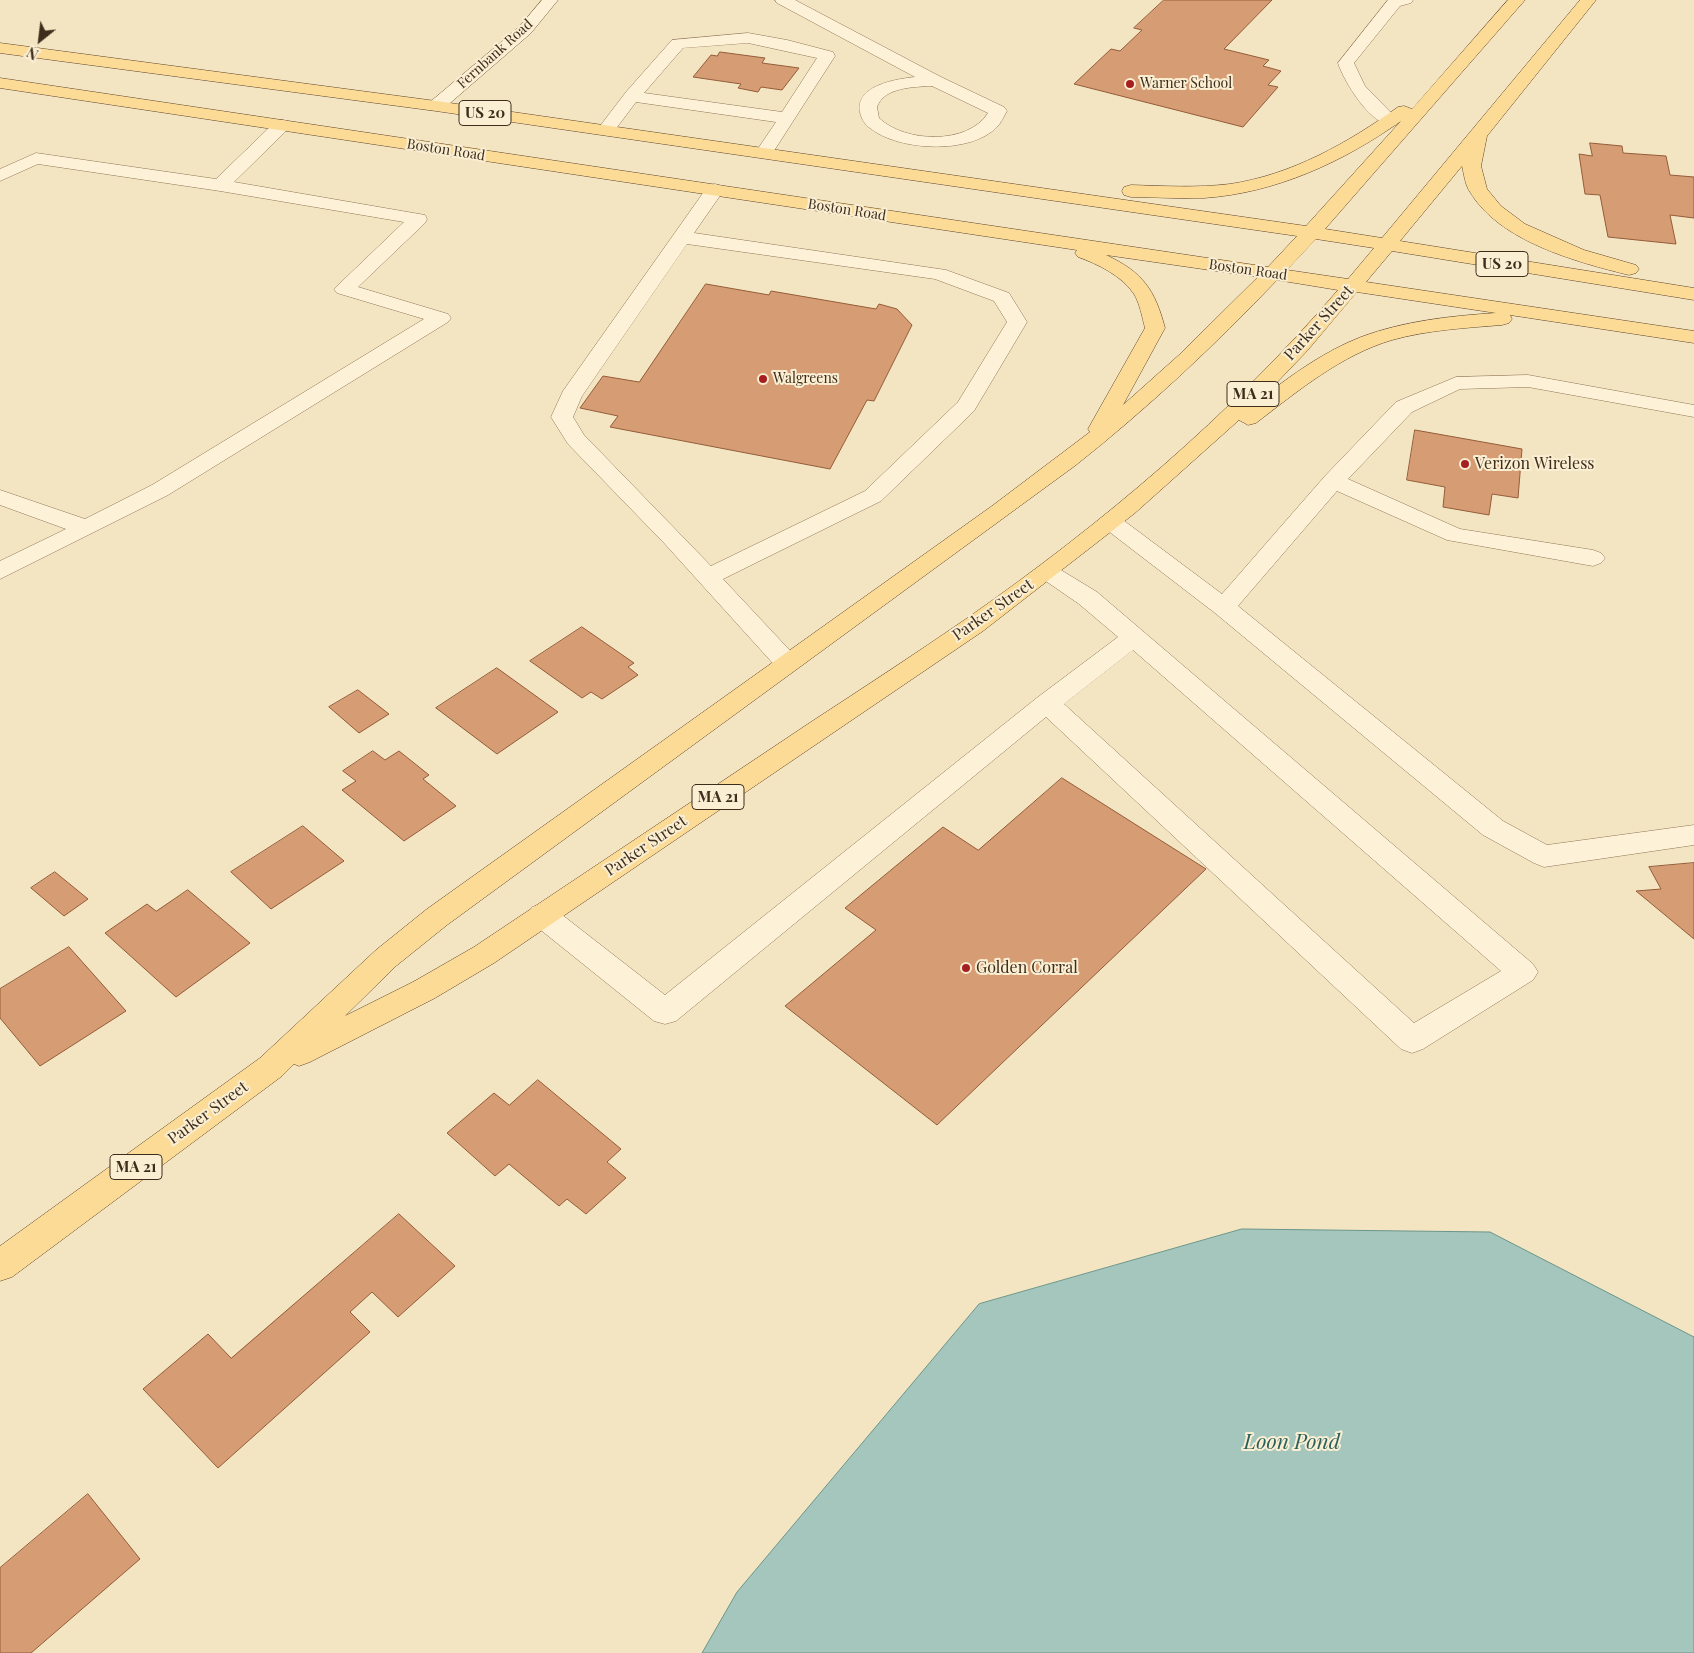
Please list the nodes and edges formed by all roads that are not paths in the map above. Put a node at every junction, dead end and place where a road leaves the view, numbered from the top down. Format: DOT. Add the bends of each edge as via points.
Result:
graph roads {
  1 [pos="550,0"];
  2 [pos="783,0"];
  3 [pos="1405,0"];
  4 [pos="1517,0"];
  5 [pos="1588,0"];
  6 [pos="0,48"];
  7 [pos="936,81"];
  8 [pos="0,83"];
  9 [pos="632,96"];
  10 [pos="1431,96"];
  11 [pos="436,106"];
  12 [pos="787,118"];
  13 [pos="1390,122"];
  14 [pos="1487,124"];
  15 [pos="282,126"];
  16 [pos="606,130"];
  17 [pos="764,153"];
  18 [pos="0,176"];
  19 [pos="968,182"];
  20 [pos="220,185"];
  21 [pos="715,190"];
  22 [pos="1311,233"];
  23 [pos="1023,236"];
  24 [pos="682,237"];
  25 [pos="1387,245"];
  26 [pos="1274,274"];
  27 [pos="1694,283"];
  28 [pos="1353,285"];
  29 [pos="1694,294"];
  30 [pos="1624,327"];
  31 [pos="1694,337"];
  32 [pos="1694,410"];
  33 [pos="1090,444"];
  34 [pos="1333,480"];
  35 [pos="1143,494"];
  36 [pos="0,497"];
  37 [pos="1111,522"];
  38 [pos="86,528"];
  39 [pos="1593,558"];
  40 [pos="0,571"];
  41 [pos="1048,572"];
  42 [pos="707,578"];
  43 [pos="1224,607"];
  44 [pos="1134,637"];
  45 [pos="787,663"];
  46 [pos="1047,703"];
  47 [pos="1694,835"];
  48 [pos="542,915"];
  49 [pos="271,1067"];
  50 [pos="0,1266"];
  1 -- 11 [label="main road, Fernbank Road" via="525,30"];
  2 -- 7 [label="main road"];
  3 -- 13 [label="main road" via="1394,3 1346,63 1350,78"];
  4 -- 10 [label="main road, Parker Street"];
  5 -- 14 [label="main road, Parker Street"];
  6 -- 11 [label="main road, US 20"];
  7 -- 7 [label="main road" via="906,82 889,88 875,95 868,104 868,114 875,124 888,132 928,141 970,136 985,130 995,121 998,111"];
  8 -- 15 [label="main road, Boston Road"];
  9 -- 12 [label="main road"];
  9 -- 12 [label="main road" via="678,43 748,38 827,56"];
  9 -- 16 [label="main road"];
  10 -- 13 [label="main road" via="1410,106"];
  10 -- 22 [label="main road, Parker Street"];
  11 -- 16 [label="main road, US 20"];
  12 -- 17 [label="main road"];
  13 -- 19 [label="main road" via="1312,166 1267,181 1205,192"];
  14 -- 25 [label="main road, Parker Street"];
  14 -- 27 [label="main road" via="1470,161 1472,174 1485,200 1512,223 1543,242 1582,256"];
  15 -- 20 [label="main road"];
  15 -- 21 [label="main road, Boston Road"];
  16 -- 17 [label="main road, US 20"];
  17 -- 19 [label="main road, US 20"];
  18 -- 20 [label="main road" via="36,158"];
  19 -- 22 [label="main road, US 20"];
  20 -- 38 [label="main road" via="418,219 344,289 441,318 160,490"];
  21 -- 23 [label="main road, Boston Road"];
  21 -- 24 [label="main road"];
  22 -- 25 [label="main road, US 20"];
  22 -- 26 [label="main road, Parker Street / MA 21"];
  23 -- 26 [label="main road, Boston Road"];
  23 -- 33 [label="main road" via="1093,256 1123,274 1144,293 1156,328"];
  24 -- 42 [label="main road" via="571,396 562,416 576,439"];
  24 -- 42 [label="main road" via="939,274 1002,297 1017,322 966,406 873,496"];
  25 -- 28 [label="main road, Parker Street / MA 21"];
  25 -- 29 [label="main road, US 20"];
  26 -- 28 [label="main road, Boston Road"];
  26 -- 33 [label="main road, Parker Street / MA 21" via="1215,334"];
  28 -- 30 [label="main road, Boston Road"];
  28 -- 35 [label="main road, Parker Street / MA 21" via="1270,378"];
  30 -- 31 [label="main road, Boston Road"];
  30 -- 35 [label="main road" via="1584,321 1510,319 1434,325 1387,335 1320,367"];
  32 -- 34 [label="main road" via="1528,382 1456,382 1404,406"];
  33 -- 45 [label="main road, Parker Street / MA 21" via="986,523"];
  34 -- 39 [label="main road" via="1455,535"];
  34 -- 43 [label="main road"];
  35 -- 37 [label="main road, Parker Street / MA 21"];
  36 -- 38 [label="main road"];
  37 -- 41 [label="main road, Parker Street / MA 21"];
  37 -- 43 [label="main road"];
  38 -- 40 [label="main road"];
  41 -- 44 [label="main road" via="1088,598"];
  41 -- 48 [label="main road, Parker Street / MA 21"];
  42 -- 45 [label="main road"];
  43 -- 47 [label="main road" via="1493,828 1544,856"];
  44 -- 46 [label="main road"];
  44 -- 46 [label="main road" via="1523,972 1412,1040"];
  45 -- 49 [label="main road, Parker Street / MA 21" via="437,917 386,958"];
  46 -- 48 [label="main road" via="665,1012"];
  48 -- 49 [label="main road, Parker Street / MA 21" via="484,955 424,990"];
  49 -- 50 [label="main road, Parker Street / MA 21"];
}
